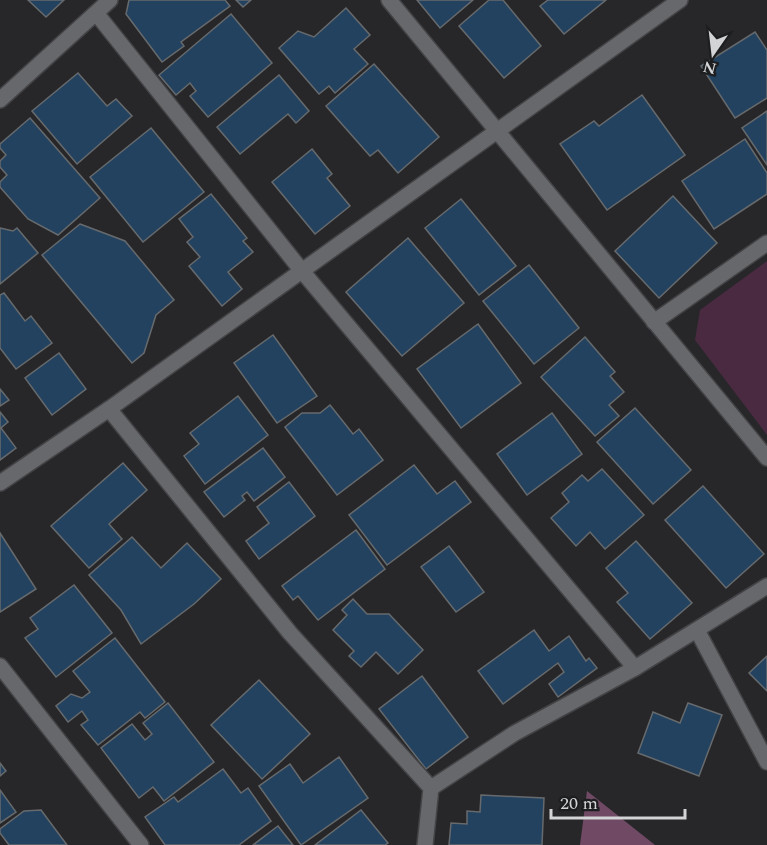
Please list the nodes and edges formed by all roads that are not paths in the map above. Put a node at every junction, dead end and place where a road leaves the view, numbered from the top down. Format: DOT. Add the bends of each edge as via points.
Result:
graph roads {
  1 [pos="110,0"];
  2 [pos="390,0"];
  3 [pos="678,1"];
  4 [pos="96,13"];
  5 [pos="0,100"];
  6 [pos="497,131"];
  7 [pos="767,243"];
  8 [pos="303,271"];
  9 [pos="654,322"];
  10 [pos="109,409"];
  11 [pos="767,458"];
  12 [pos="0,483"];
  13 [pos="767,586"];
  14 [pos="697,630"];
  15 [pos="0,666"];
  16 [pos="634,668"];
  17 [pos="767,762"];
  18 [pos="431,788"];
  19 [pos="141,845"];
  20 [pos="424,845"];
  1 -- 4 [label="street"];
  2 -- 6 [label="street"];
  3 -- 6 [label="street"];
  4 -- 5 [label="street"];
  4 -- 8 [label="street"];
  6 -- 8 [label="street"];
  6 -- 9 [label="street"];
  7 -- 9 [label="street"];
  8 -- 10 [label="street"];
  8 -- 16 [label="street"];
  9 -- 11 [label="street"];
  10 -- 12 [label="street"];
  10 -- 18 [label="street" via="290,633"];
  13 -- 14 [label="street"];
  14 -- 16 [label="street"];
  14 -- 17 [label="street"];
  15 -- 19 [label="street"];
  16 -- 18 [label="street" via="515,733"];
  18 -- 20 [label="street"];
}
